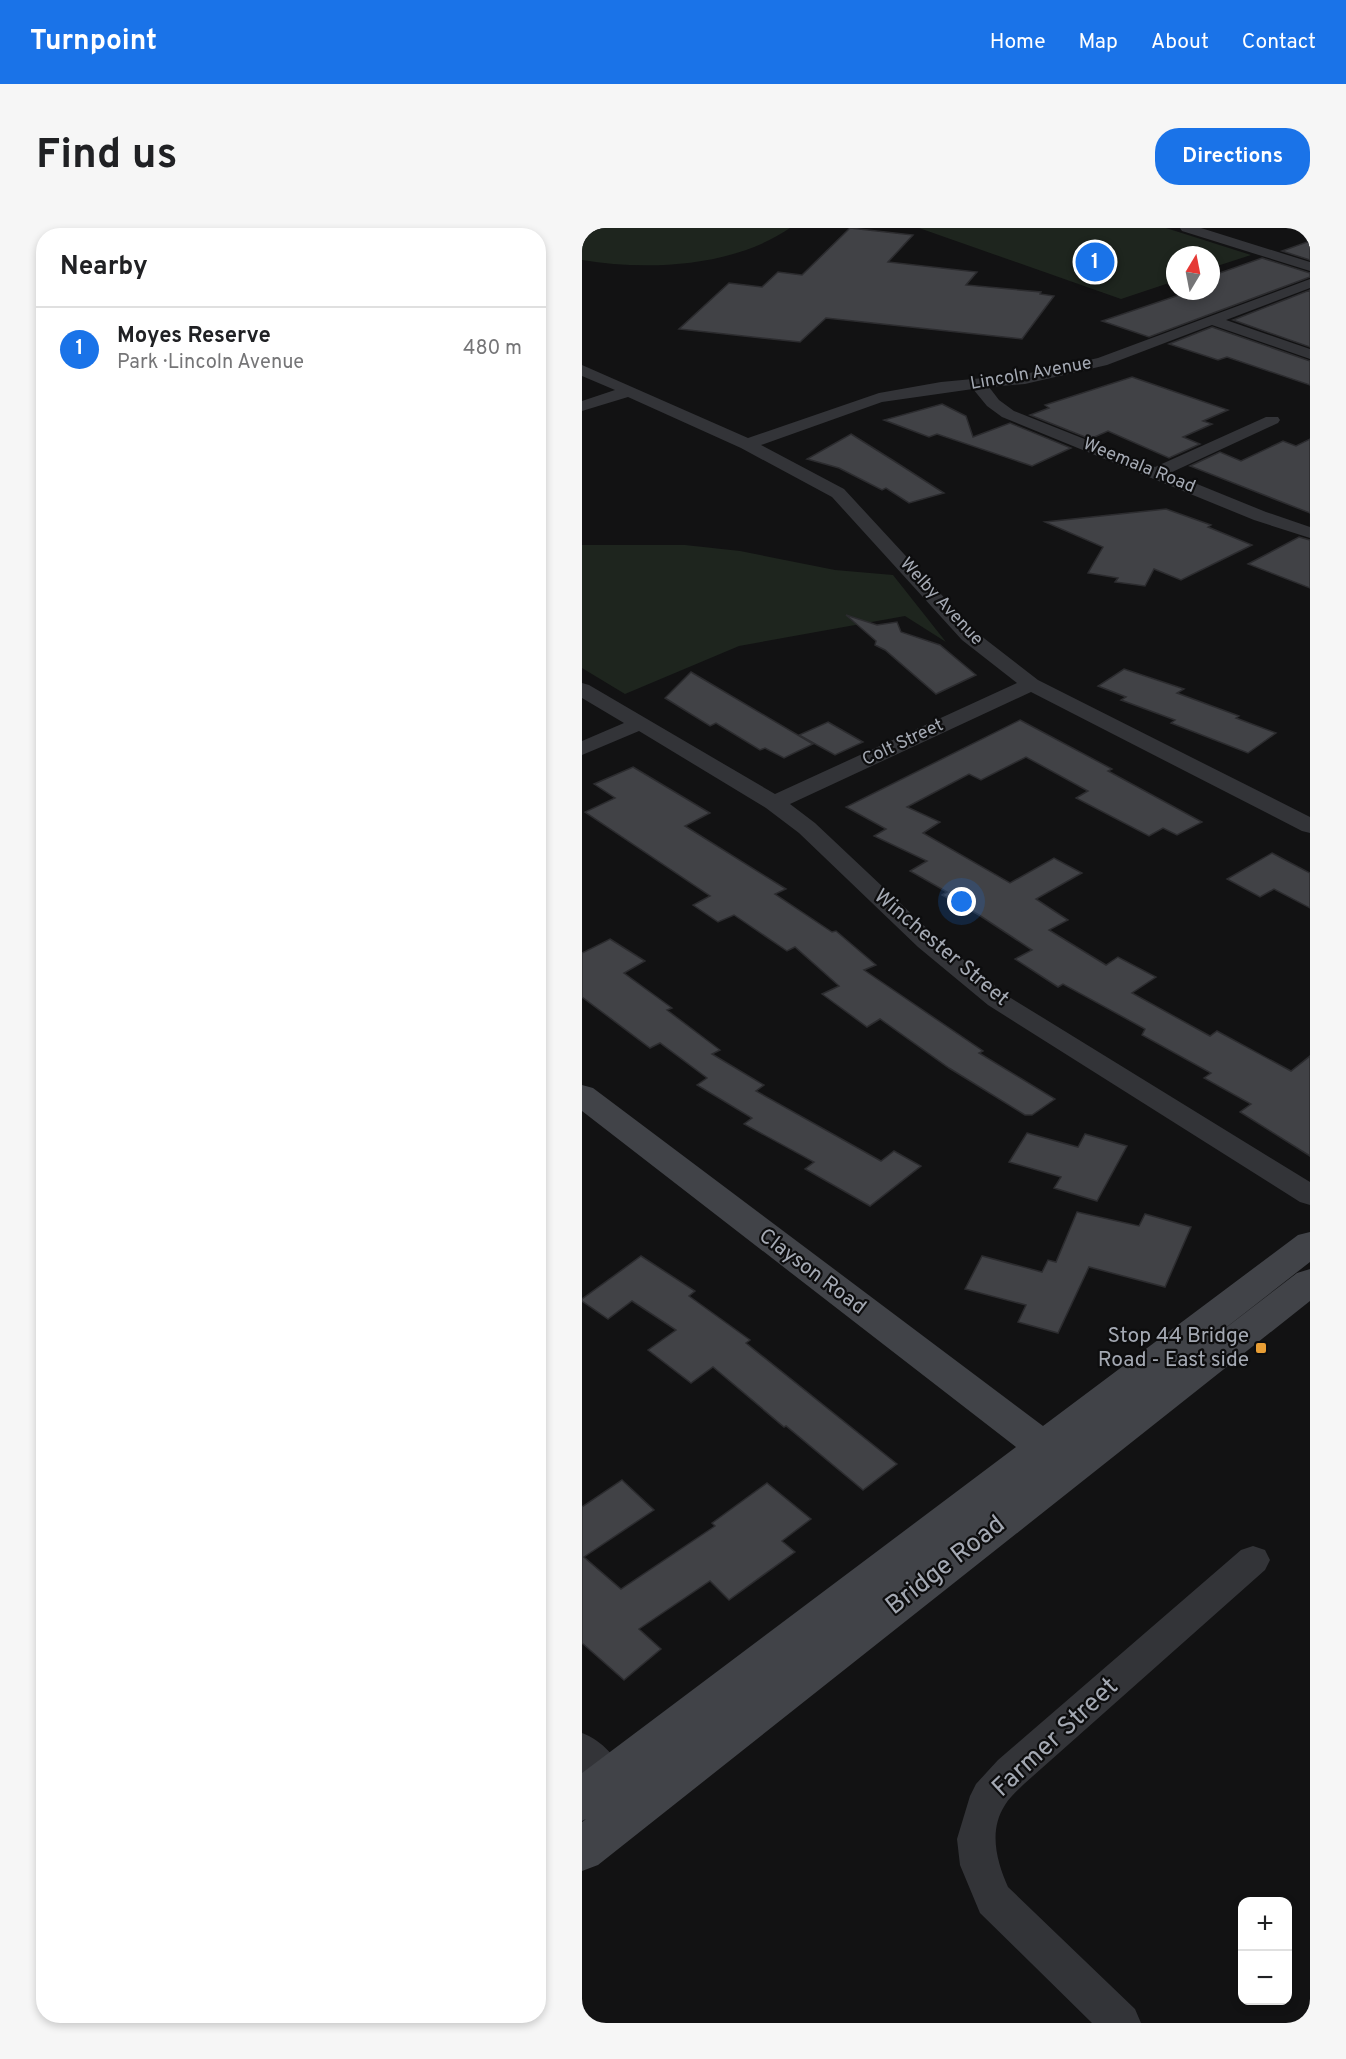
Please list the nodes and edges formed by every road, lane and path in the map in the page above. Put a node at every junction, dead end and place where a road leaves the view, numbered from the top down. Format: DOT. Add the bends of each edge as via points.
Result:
graph roads {
  1 [pos="1187,228"];
  2 [pos="1310,267"];
  3 [pos="1310,283"];
  4 [pos="1214,321"];
  5 [pos="1310,354"];
  6 [pos="582,370"];
  7 [pos="978,384"];
  8 [pos="629,391"];
  9 [pos="582,406"];
  10 [pos="1272,420"];
  11 [pos="747,444"];
  12 [pos="1157,473"];
  13 [pos="1310,533"];
  14 [pos="1031,684"];
  15 [pos="582,689"];
  16 [pos="638,724"];
  17 [pos="582,749"];
  18 [pos="774,803"];
  19 [pos="1310,826"];
  20 [pos="582,1095"];
  21 [pos="1310,1196"];
  22 [pos="1310,1244"];
  23 [pos="1310,1282"];
  24 [pos="1058,1458"];
  25 [pos="1253,1560"];
  26 [pos="602,1784"];
  27 [pos="582,1850"];
  28 [pos="1121,2023"];
  1 -- 2 [label="street"];
  3 -- 4 [label="street, Lincoln Avenue"];
  4 -- 5 [label="street"];
  4 -- 7 [label="street, Lincoln Avenue" via="1102,362 1048,375"];
  6 -- 8 [label="street, Welby Avenue"];
  7 -- 11 [label="street, Lincoln Avenue" via="879,398"];
  7 -- 12 [label="street, Weemala Road" via="993,404 1008,414"];
  8 -- 9 [label="street"];
  8 -- 11 [label="street, Welby Avenue"];
  10 -- 12 [label="street"];
  11 -- 14 [label="street, Welby Avenue" via="838,493 969,636"];
  12 -- 13 [label="street, Weemala Road"];
  14 -- 18 [label="street, Colt Street"];
  14 -- 19 [label="street, Welby Avenue"];
  15 -- 16 [label="street, Winchester Street"];
  16 -- 17 [label="street"];
  16 -- 18 [label="street, Winchester Street"];
  18 -- 21 [label="street, Winchester Street" via="807,828 927,942 997,1000"];
  20 -- 24 [label="main road, Clayson Road"];
  22 -- 24 [label="main road, Bridge Road"];
  23 -- 24 [label="main road, Bridge Road"];
  24 -- 26 [label="main road, Bridge Road"];
  25 -- 28 [label="street, Farmer Street" via="1011,1772 989,1796 978,1827 979,1865 994,1900"];
  26 -- 27 [label="main road, Bridge Road"];
}
